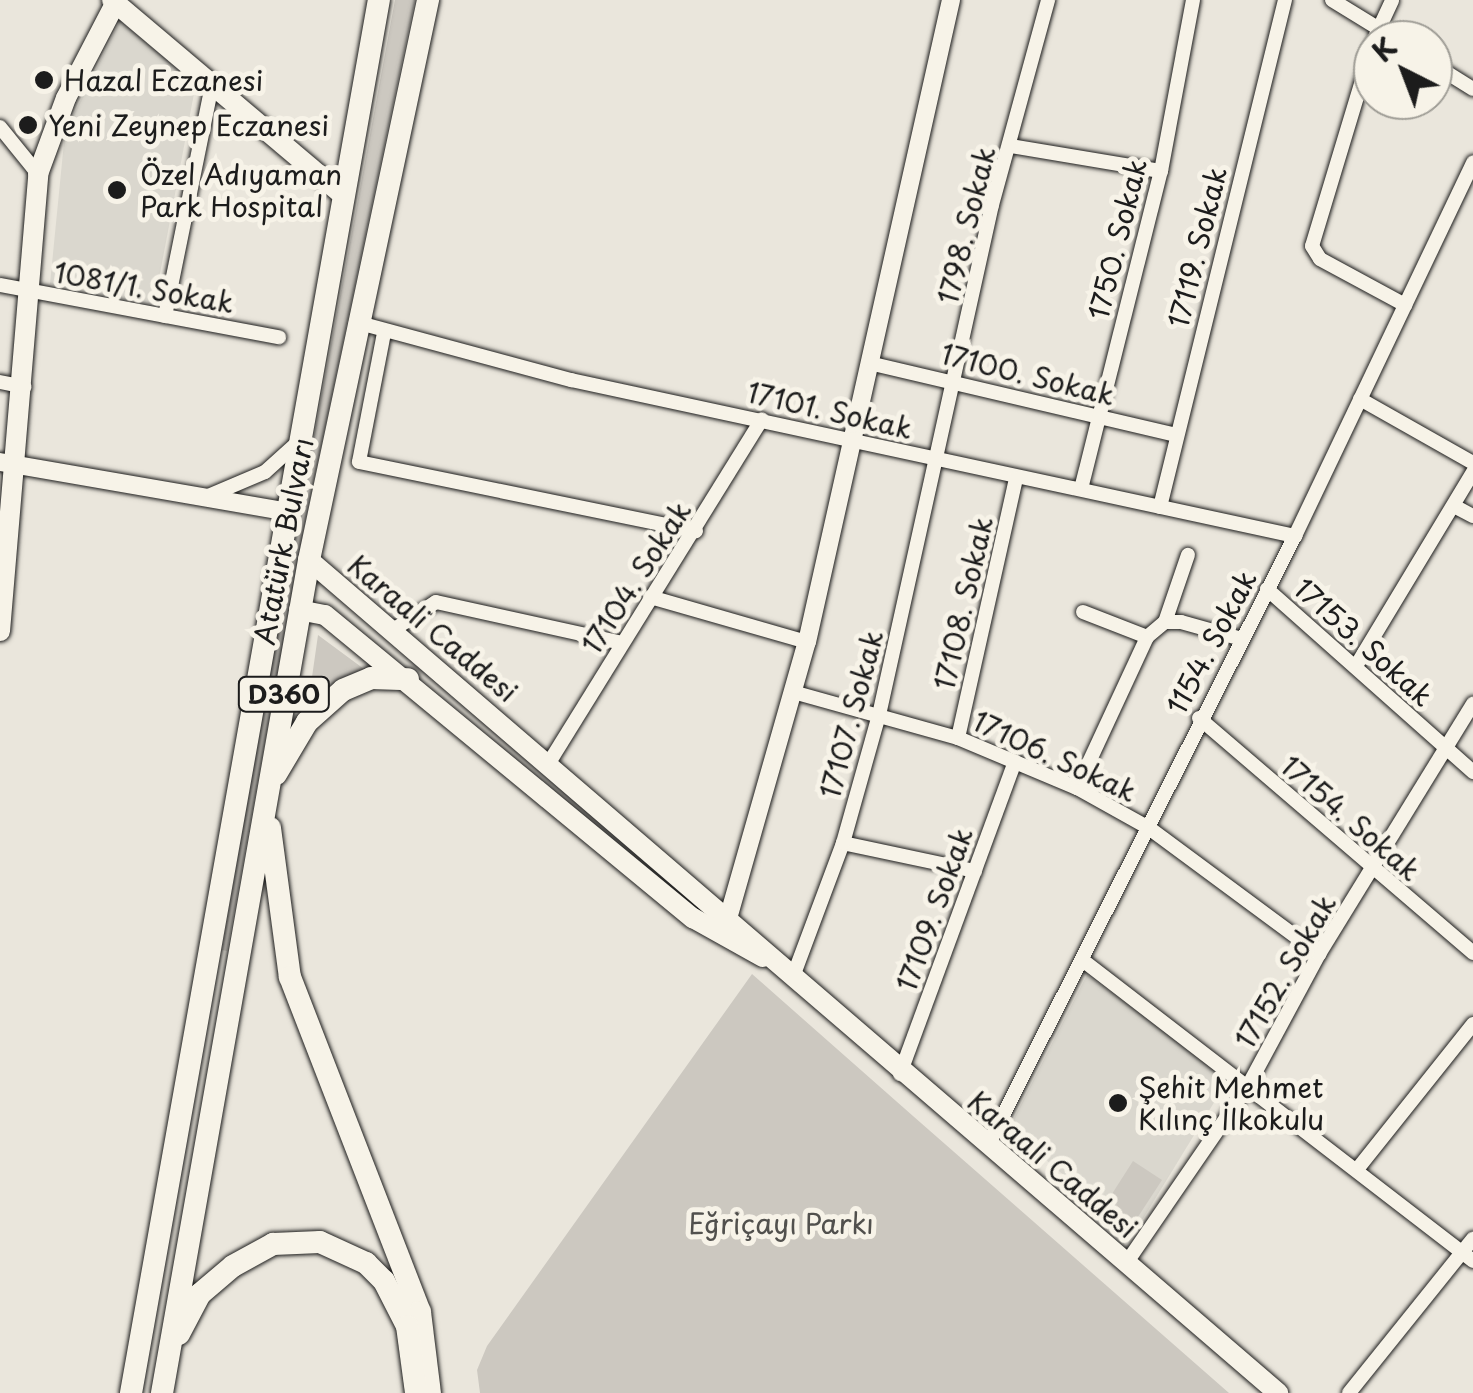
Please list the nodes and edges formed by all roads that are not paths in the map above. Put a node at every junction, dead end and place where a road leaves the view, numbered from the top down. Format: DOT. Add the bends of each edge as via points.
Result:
graph roads {
  1 [pos="358,0"];
  2 [pos="428,0"];
  3 [pos="951,0"];
  4 [pos="1048,0"];
  5 [pos="1193,0"];
  6 [pos="1285,0"];
  7 [pos="1332,0"];
  8 [pos="115,1"];
  9 [pos="379,1"];
  10 [pos="1355,20"];
  11 [pos="212,86"];
  12 [pos="1353,110"];
  13 [pos="0,127"];
  14 [pos="1011,146"];
  15 [pos="1473,162"];
  16 [pos="1160,171"];
  17 [pos="38,174"];
  18 [pos="344,196"];
  19 [pos="0,284"];
  20 [pos="32,292"];
  21 [pos="1405,305"];
  22 [pos="165,316"];
  23 [pos="356,322"];
  24 [pos="384,333"];
  25 [pos="278,337"];
  26 [pos="869,363"];
  27 [pos="0,382"];
  28 [pos="956,382"];
  29 [pos="25,387"];
  30 [pos="1360,399"];
  31 [pos="1098,418"];
  32 [pos="762,419"];
  33 [pos="306,430"];
  34 [pos="1176,435"];
  35 [pos="854,442"];
  36 [pos="938,462"];
  37 [pos="8,463"];
  38 [pos="1473,463"];
  39 [pos="1473,472"];
  40 [pos="1016,478"];
  41 [pos="1081,489"];
  42 [pos="206,497"];
  43 [pos="1454,506"];
  44 [pos="1160,507"];
  45 [pos="290,512"];
  46 [pos="1473,516"];
  47 [pos="696,531"];
  48 [pos="1295,536"];
  49 [pos="1188,555"];
  50 [pos="309,560"];
  51 [pos="1267,589"];
  52 [pos="650,598"];
  53 [pos="300,610"];
  54 [pos="1083,612"];
  55 [pos="1165,622"];
  56 [pos="393,630"];
  57 [pos="0,631"];
  58 [pos="1146,637"];
  59 [pos="1242,639"];
  60 [pos="807,642"];
  61 [pos="622,643"];
  62 [pos="1356,666"];
  63 [pos="408,680"];
  64 [pos="793,692"];
  65 [pos="1473,704"];
  66 [pos="878,716"];
  67 [pos="1199,718"];
  68 [pos="958,738"];
  69 [pos="1446,751"];
  70 [pos="550,762"];
  71 [pos="1015,762"];
  72 [pos="1473,772"];
  73 [pos="268,788"];
  74 [pos="1077,788"];
  75 [pos="1148,828"];
  76 [pos="842,843"];
  77 [pos="975,871"];
  78 [pos="1372,874"];
  79 [pos="730,914"];
  80 [pos="1473,953"];
  81 [pos="1319,954"];
  82 [pos="1084,962"];
  83 [pos="794,974"];
  84 [pos="1473,1024"];
  85 [pos="900,1074"];
  86 [pos="1248,1086"];
  87 [pos="990,1143"];
  88 [pos="1359,1167"];
  89 [pos="1473,1238"];
  90 [pos="1468,1257"];
  91 [pos="1127,1262"];
  92 [pos="170,1350"];
  93 [pos="132,1393"];
  94 [pos="162,1393"];
  95 [pos="416,1393"];
  96 [pos="430,1393"];
  97 [pos="1278,1393"];
  98 [pos="1349,1393"];
  1 -- 9 [label="main road"];
  2 -- 23 [label="highway, Atatürk Bulvarı / D360"];
  3 -- 26 [label="street"];
  4 -- 14 [label="street, 1798. Sokak"];
  5 -- 16 [label="street, 1750. Sokak"];
  6 -- 34 [label="street, 17119. Sokak"];
  7 -- 10 [label="street"];
  8 -- 11 [label="main road"];
  8 -- 17 [label="main road" via="66,98"];
  9 -- 18 [label="highway, Atatürk Bulvarı / D360"];
  11 -- 18 [label="main road"];
  11 -- 22 [label="street"];
  12 -- 21 [label="street" via="1312,246 1320,258"];
  13 -- 17 [label="street"];
  14 -- 16 [label="street"];
  14 -- 28 [label="street, 1798. Sokak" via="992,205"];
  15 -- 21 [label="street, 1154. Sokak"];
  16 -- 31 [label="street, 1750. Sokak"];
  17 -- 20 [label="main road"];
  18 -- 33 [label="highway, Atatürk Bulvarı / D360"];
  19 -- 20 [label="street, 1081/1. Sokak"];
  20 -- 22 [label="street, 1081/1. Sokak"];
  20 -- 29 [label="main road"];
  21 -- 30 [label="street, 1154. Sokak"];
  22 -- 25 [label="street, 1081/1. Sokak"];
  23 -- 24 [label="street, 17101. Sokak"];
  23 -- 50 [label="highway, Atatürk Bulvarı / D360"];
  24 -- 32 [label="street, 17101. Sokak"];
  24 -- 47 [label="street" via="359,462"];
  26 -- 28 [label="street, 17100. Sokak"];
  26 -- 35 [label="street"];
  27 -- 29 [label="street"];
  28 -- 31 [label="street, 17100. Sokak"];
  28 -- 36 [label="street, 1798. Sokak"];
  29 -- 37 [label="main road"];
  30 -- 38 [label="street"];
  30 -- 48 [label="street, 1154. Sokak"];
  31 -- 34 [label="street, 17100. Sokak"];
  31 -- 41 [label="street, 1750. Sokak"];
  32 -- 35 [label="street, 17101. Sokak"];
  32 -- 47 [label="street, 17104. Sokak"];
  33 -- 42 [label="street" via="265,472"];
  33 -- 45 [label="highway, Atatürk Bulvarı / D360"];
  34 -- 44 [label="street, 17119. Sokak"];
  35 -- 36 [label="street, 17101. Sokak"];
  35 -- 60 [label="street"];
  36 -- 40 [label="street, 17101. Sokak"];
  36 -- 66 [label="street, 17107. Sokak"];
  37 -- 42 [label="street"];
  37 -- 57 [label="main road"];
  39 -- 43 [label="street"];
  40 -- 41 [label="street, 17101. Sokak"];
  40 -- 68 [label="street, 17108. Sokak"];
  41 -- 44 [label="street, 17101. Sokak"];
  42 -- 45 [label="street"];
  43 -- 46 [label="street"];
  43 -- 62 [label="street"];
  44 -- 48 [label="street, 17101. Sokak"];
  45 -- 93 [label="highway, Atatürk Bulvarı / D360"];
  47 -- 52 [label="street, 17104. Sokak"];
  48 -- 51 [label="street, 1154. Sokak"];
  49 -- 55 [label="street"];
  50 -- 53 [label="highway, Atatürk Bulvarı / D360"];
  50 -- 56 [label="main road, Karaali Caddesi"];
  51 -- 59 [label="street, 1154. Sokak"];
  51 -- 62 [label="street, 17153. Sokak"];
  52 -- 60 [label="street"];
  52 -- 61 [label="street, 17104. Sokak"];
  53 -- 63 [label="main road, Karaali Caddesi" via="325,615"];
  53 -- 73 [label="highway, Atatürk Bulvarı / D360"];
  54 -- 58 [label="street"];
  55 -- 58 [label="street"];
  55 -- 59 [label="street"];
  56 -- 61 [label="street" via="436,602"];
  56 -- 70 [label="main road, Karaali Caddesi"];
  58 -- 74 [label="street"];
  59 -- 67 [label="street, 1154. Sokak"];
  60 -- 64 [label="street"];
  61 -- 70 [label="street, 17104. Sokak"];
  62 -- 69 [label="street, 17153. Sokak"];
  63 -- 73 [label="highway" via="366,679 339,693 305,725"];
  63 -- 83 [label="main road, Karaali Caddesi" via="693,918"];
  64 -- 66 [label="street, 17106. Sokak"];
  64 -- 79 [label="street"];
  65 -- 69 [label="street, 17152. Sokak"];
  66 -- 68 [label="street, 17106. Sokak"];
  66 -- 76 [label="street, 17107. Sokak"];
  67 -- 75 [label="street, 1154. Sokak"];
  67 -- 78 [label="street, 17154. Sokak"];
  68 -- 71 [label="street, 17106. Sokak"];
  69 -- 72 [label="street, 17153. Sokak"];
  69 -- 78 [label="street, 17152. Sokak"];
  70 -- 79 [label="main road, Karaali Caddesi"];
  71 -- 74 [label="street, 17106. Sokak"];
  71 -- 77 [label="street, 17109. Sokak"];
  73 -- 92 [label="highway, Atatürk Bulvarı / D360"];
  73 -- 96 [label="highway" via="287,966 420,1312"];
  74 -- 75 [label="street, 17106. Sokak"];
  75 -- 81 [label="street, 17106. Sokak"];
  75 -- 82 [label="street, 1154. Sokak"];
  76 -- 77 [label="street"];
  76 -- 83 [label="street, 17107. Sokak"];
  77 -- 85 [label="street, 17109. Sokak"];
  78 -- 80 [label="street, 17154. Sokak"];
  78 -- 81 [label="street, 17152. Sokak"];
  79 -- 83 [label="main road, Karaali Caddesi"];
  81 -- 86 [label="street, 17152. Sokak"];
  82 -- 86 [label="street"];
  82 -- 87 [label="street, 1154. Sokak"];
  83 -- 85 [label="main road, Karaali Caddesi"];
  84 -- 88 [label="street"];
  85 -- 87 [label="main road, Karaali Caddesi"];
  86 -- 88 [label="street"];
  86 -- 91 [label="street, 17152. Sokak"];
  87 -- 91 [label="main road, Karaali Caddesi"];
  88 -- 90 [label="street"];
  89 -- 90 [label="street"];
  90 -- 98 [label="street"];
  91 -- 97 [label="main road, Karaali Caddesi"];
  92 -- 94 [label="highway, Atatürk Bulvarı / D360"];
  92 -- 95 [label="highway" via="200,1294 233,1266 272,1244 320,1242 366,1263 384,1282 407,1326"];
}
